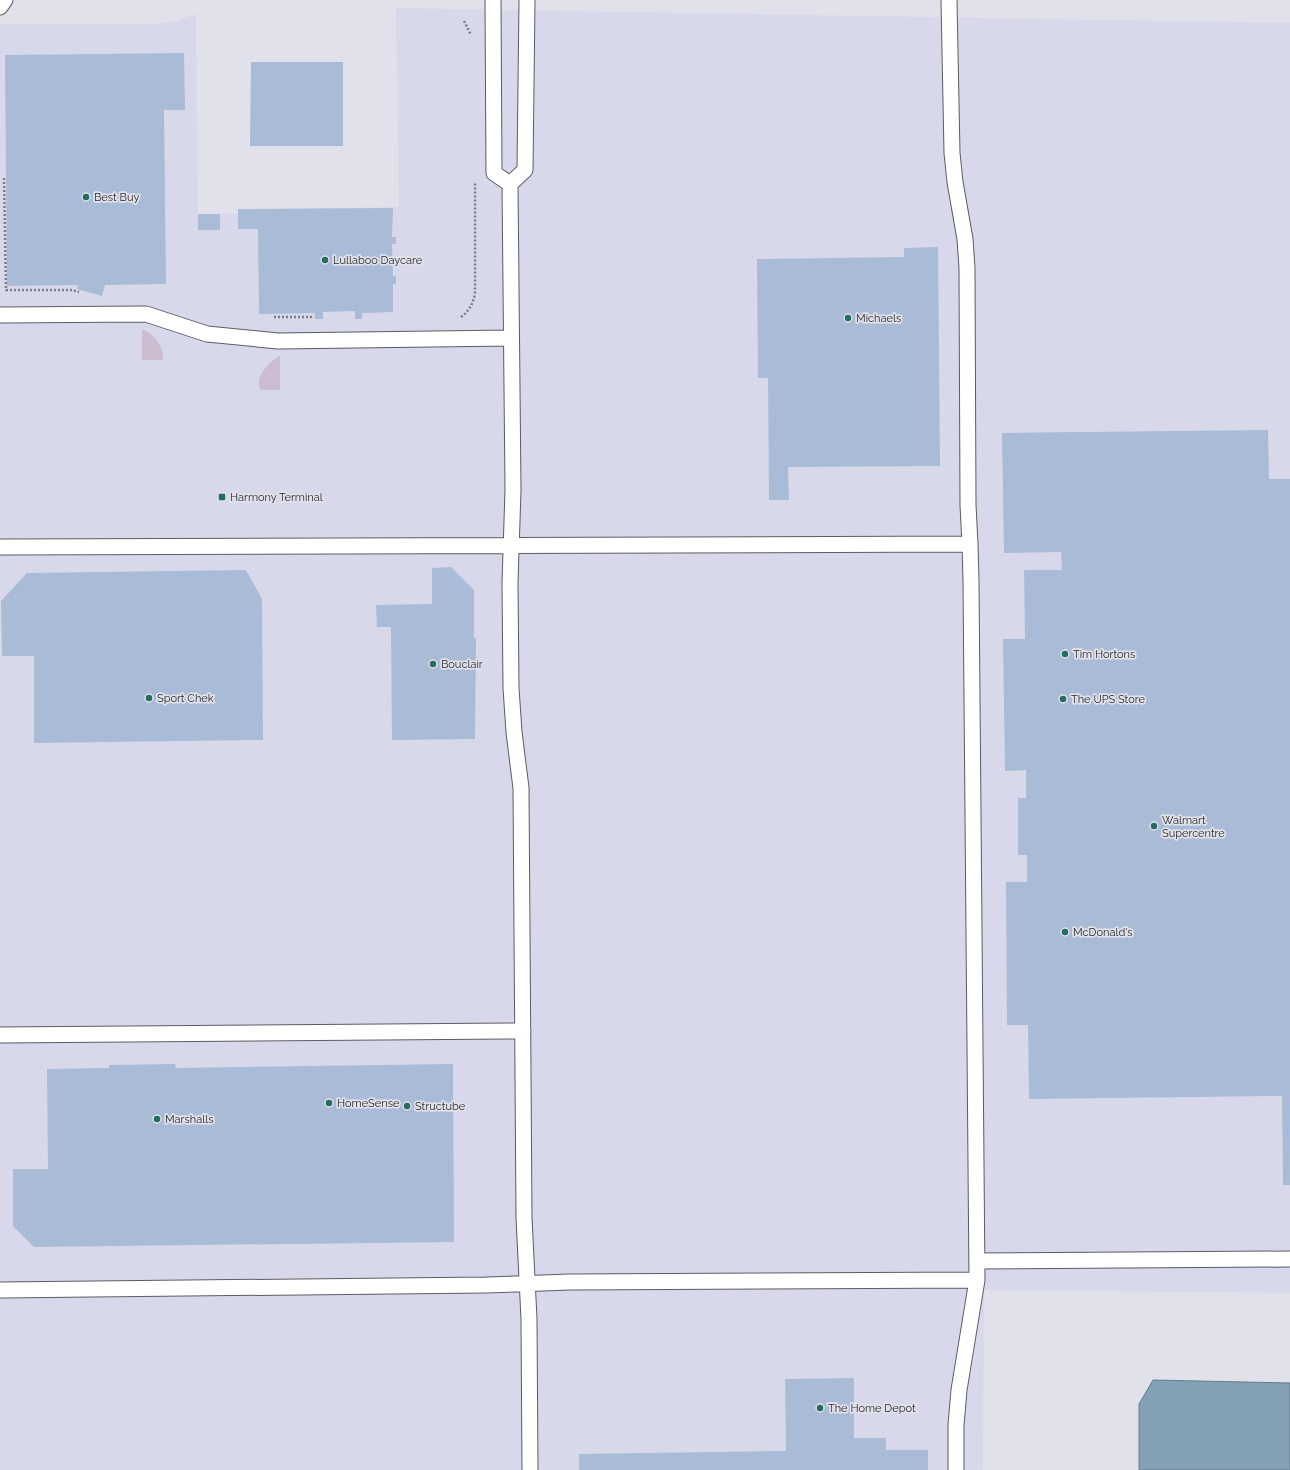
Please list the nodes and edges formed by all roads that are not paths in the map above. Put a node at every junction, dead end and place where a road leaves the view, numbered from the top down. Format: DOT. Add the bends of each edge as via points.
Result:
graph roads {
  1 [pos="5,0"];
  2 [pos="493,0"];
  3 [pos="526,0"];
  4 [pos="949,0"];
  5 [pos="0,7"];
  6 [pos="510,184"];
  7 [pos="0,315"];
  8 [pos="511,338"];
  9 [pos="970,544"];
  10 [pos="511,545"];
  11 [pos="0,547"];
  12 [pos="523,1031"];
  13 [pos="0,1035"];
  14 [pos="1290,1259"];
  15 [pos="977,1261"];
  16 [pos="977,1280"];
  17 [pos="527,1284"];
  18 [pos="0,1290"];
  19 [pos="530,1470"];
  20 [pos="956,1470"];
  1 -- 5 [label="lane"];
  2 -- 6 [label="lane" via="494,174"];
  3 -- 6 [label="lane" via="526,170"];
  4 -- 9 [label="lane" via="952,154 967,268"];
  6 -- 8 [label="lane"];
  7 -- 8 [label="lane" via="146,314 207,334 278,341"];
  8 -- 10 [label="lane"];
  9 -- 10 [label="lane"];
  9 -- 15 [label="lane"];
  10 -- 11 [label="lane"];
  10 -- 12 [label="lane" via="511,688 520,788"];
  12 -- 13 [label="lane"];
  12 -- 17 [label="lane" via="524,1222"];
  14 -- 15 [label="lane"];
  15 -- 16 [label="lane"];
  16 -- 17 [label="lane"];
  16 -- 20 [label="lane" via="959,1390"];
  17 -- 18 [label="lane"];
  17 -- 19 [label="lane"];
}
